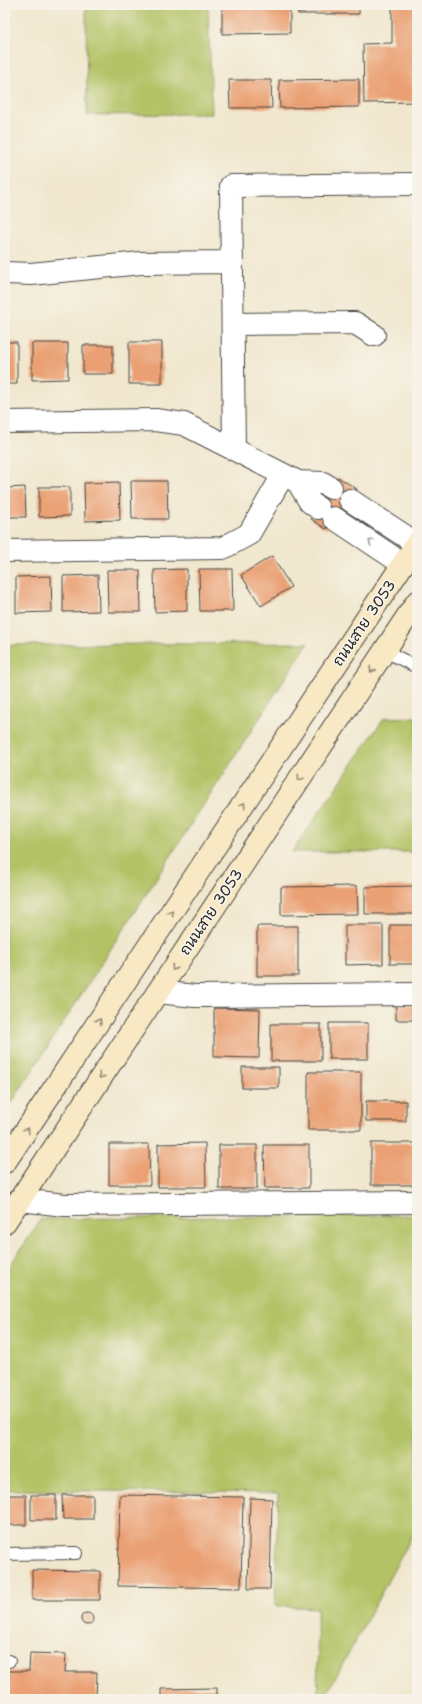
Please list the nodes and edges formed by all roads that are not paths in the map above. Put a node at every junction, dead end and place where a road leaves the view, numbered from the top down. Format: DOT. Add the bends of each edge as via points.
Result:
graph roads {
  1 [pos="417,184"];
  2 [pos="232,262"];
  3 [pos="5,273"];
  4 [pos="233,324"];
  5 [pos="374,335"];
  6 [pos="5,422"];
  7 [pos="234,449"];
  8 [pos="291,478"];
  9 [pos="331,488"];
  10 [pos="350,500"];
  11 [pos="417,543"];
  12 [pos="5,551"];
  13 [pos="403,564"];
  14 [pos="417,602"];
  15 [pos="385,651"];
  16 [pos="417,667"];
  17 [pos="158,992"];
  18 [pos="417,994"];
  19 [pos="5,1162"];
  20 [pos="20,1200"];
  21 [pos="417,1202"];
  22 [pos="5,1222"];
  23 [pos="76,1553"];
  24 [pos="5,1554"];
  1 -- 2 [label="street" via="231,186"];
  2 -- 3 [label="street" via="141,263 30,274"];
  2 -- 4 [label="street"];
  4 -- 5 [label="street" via="356,323"];
  4 -- 7 [label="street"];
  6 -- 7 [label="street" via="155,420 184,424"];
  7 -- 8 [label="street"];
  8 -- 9 [label="street" via="323,483"];
  8 -- 12 [label="street" via="249,534 223,548"];
  13 -- 8 [label="street, one-way" via="310,502"];
  10 -- 11 [label="street"];
  11 -- 13 [label="main road, ถนนสาย 3053"];
  19 -- 13 [label="main road, ถนนสาย 3053, one-way"];
  14 -- 15 [label="main road, ถนนสาย 3053"];
  15 -- 16 [label="lane"];
  15 -- 17 [label="main road, ถนนสาย 3053, one-way"];
  17 -- 18 [label="street" via="195,996"];
  17 -- 20 [label="main road, ถนนสาย 3053, one-way"];
  20 -- 21 [label="street" via="65,1205"];
  20 -- 22 [label="main road, ถนนสาย 3053"];
  23 -- 24 [label="lane"];
}
